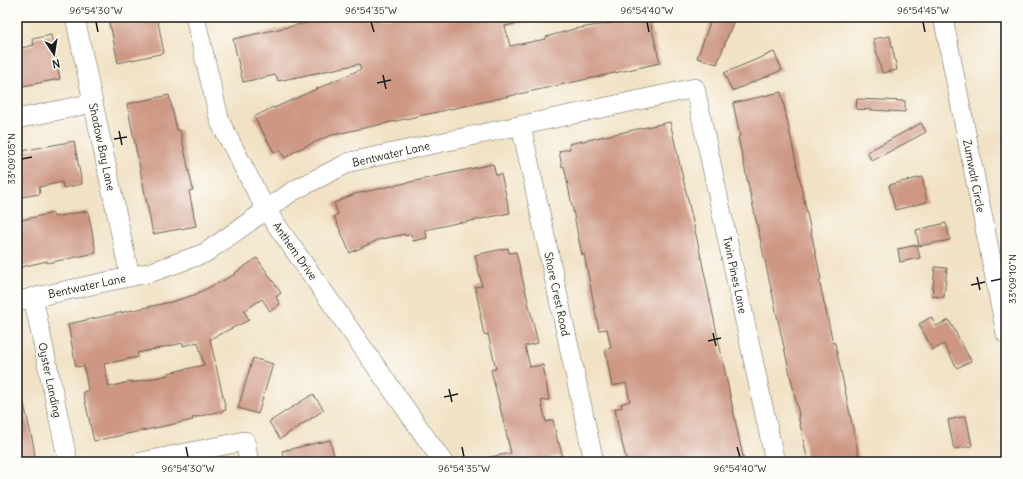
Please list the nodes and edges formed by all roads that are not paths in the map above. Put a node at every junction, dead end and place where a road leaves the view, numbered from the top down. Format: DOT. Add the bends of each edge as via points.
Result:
graph roads {
  1 [pos="75,17"];
  2 [pos="195,17"];
  3 [pos="943,17"];
  4 [pos="695,88"];
  5 [pos="93,103"];
  6 [pos="17,119"];
  7 [pos="521,125"];
  8 [pos="266,210"];
  9 [pos="130,277"];
  10 [pos="25,299"];
  11 [pos="1006,334"];
  12 [pos="68,462"];
  13 [pos="142,462"];
  14 [pos="249,462"];
  15 [pos="443,462"];
  16 [pos="594,462"];
  17 [pos="775,462"];
  1 -- 5 [label="street, Shadow Bay Lane"];
  2 -- 8 [label="street, Anthem Drive" via="220,122"];
  3 -- 11 [label="street, Zumwalt Circle"];
  4 -- 7 [label="street, Bentwater Lane"];
  4 -- 17 [label="street, Twin Pines Lane"];
  5 -- 6 [label="street"];
  5 -- 9 [label="street, Shadow Bay Lane"];
  7 -- 8 [label="street, Bentwater Lane" via="350,162 293,191"];
  7 -- 16 [label="street, Shore Crest Road"];
  8 -- 9 [label="street, Bentwater Lane" via="205,253"];
  8 -- 15 [label="street, Anthem Drive"];
  9 -- 10 [label="street, Bentwater Lane"];
  10 -- 12 [label="street, Oyster Landing"];
  13 -- 14 [label="street" via="245,440"];
}
